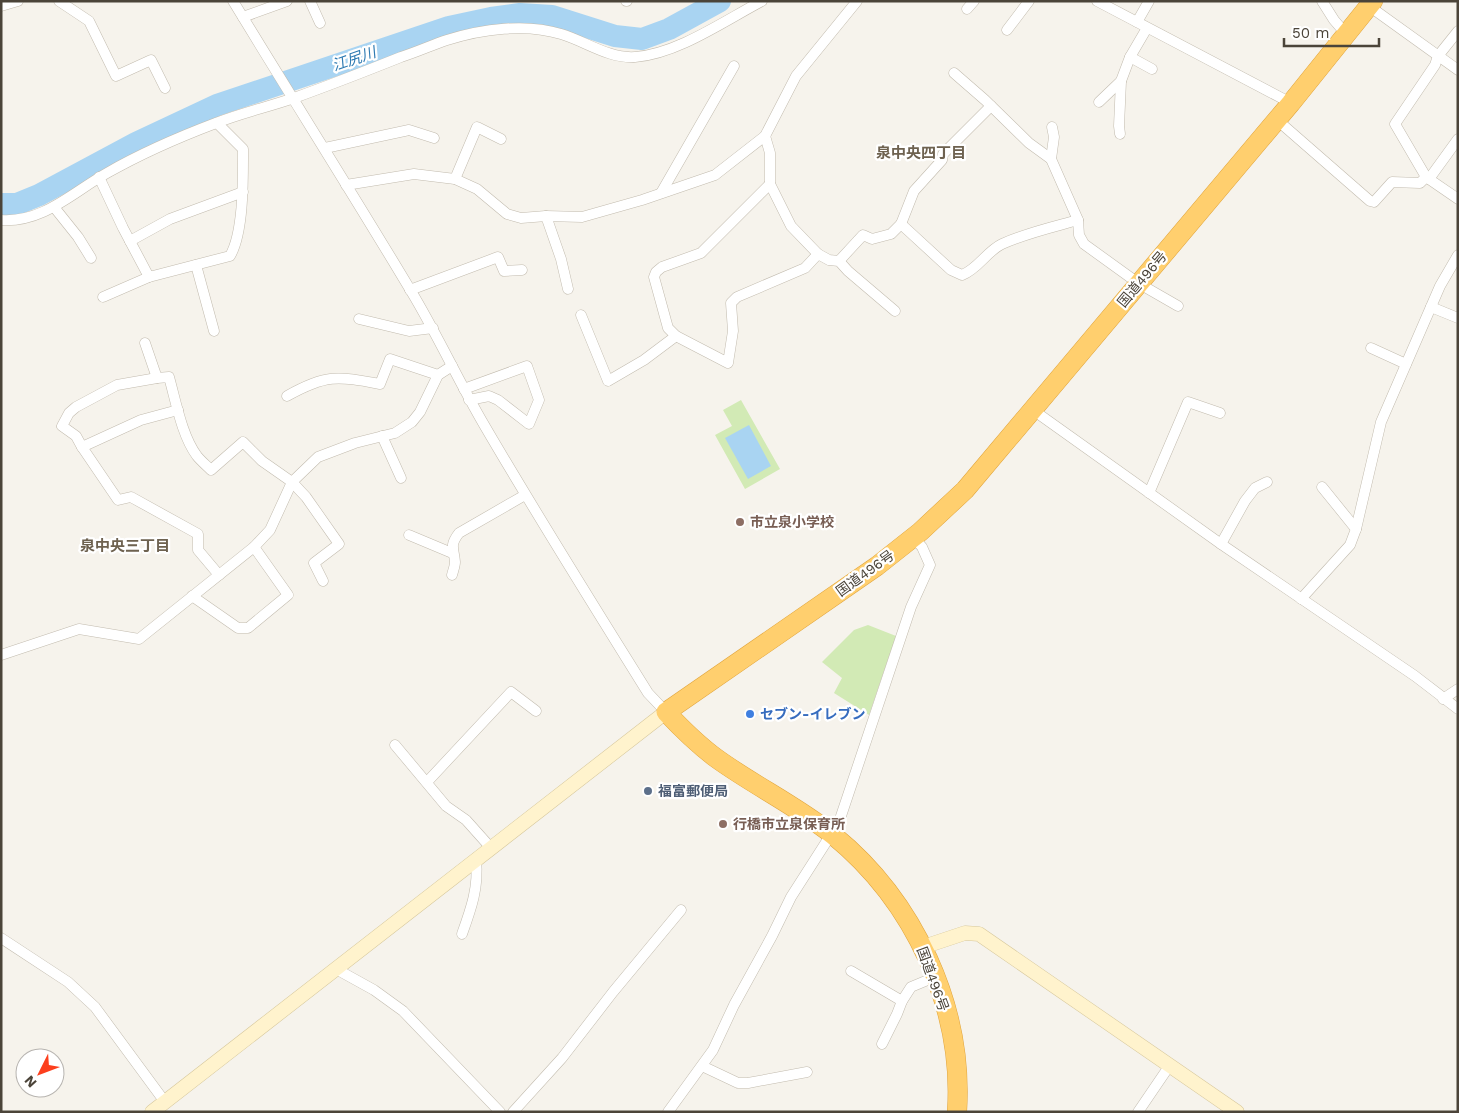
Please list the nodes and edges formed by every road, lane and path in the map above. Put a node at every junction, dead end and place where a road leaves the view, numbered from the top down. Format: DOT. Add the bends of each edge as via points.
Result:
graph roads {
  1 [pos="18,1"];
  2 [pos="59,1"];
  3 [pos="233,1"];
  4 [pos="287,1"];
  5 [pos="310,1"];
  6 [pos="762,1"];
  7 [pos="857,1"];
  8 [pos="1029,1"];
  9 [pos="1097,1"];
  10 [pos="1149,1"];
  11 [pos="1322,1"];
  12 [pos="1371,4"];
  13 [pos="1,6"];
  14 [pos="243,17"];
  15 [pos="1137,22"];
  16 [pos="320,23"];
  17 [pos="1148,28"];
  18 [pos="1008,30"];
  19 [pos="1458,31"];
  20 [pos="1346,34"];
  21 [pos="1438,56"];
  22 [pos="1130,57"];
  23 [pos="734,66"];
  24 [pos="1152,69"];
  25 [pos="1458,70"];
  26 [pos="954,73"];
  27 [pos="1121,81"];
  28 [pos="165,88"];
  29 [pos="292,98"];
  30 [pos="1099,102"];
  31 [pos="1291,103"];
  32 [pos="991,106"];
  33 [pos="1276,119"];
  34 [pos="216,122"];
  35 [pos="1052,127"];
  36 [pos="1120,134"];
  37 [pos="765,136"];
  38 [pos="434,138"];
  39 [pos="501,139"];
  40 [pos="1458,139"];
  41 [pos="325,148"];
  42 [pos="1051,159"];
  43 [pos="99,178"];
  44 [pos="1428,178"];
  45 [pos="454,179"];
  46 [pos="770,184"];
  47 [pos="346,185"];
  48 [pos="243,192"];
  49 [pos="661,193"];
  50 [pos="1458,200"];
  51 [pos="54,207"];
  52 [pos="546,216"];
  53 [pos="1,220"];
  54 [pos="1078,220"];
  55 [pos="901,224"];
  56 [pos="130,241"];
  57 [pos="818,254"];
  58 [pos="1458,255"];
  59 [pos="91,258"];
  60 [pos="839,261"];
  61 [pos="196,265"];
  62 [pos="522,270"];
  63 [pos="149,277"];
  64 [pos="1138,283"];
  65 [pos="568,289"];
  66 [pos="410,290"];
  67 [pos="103,298"];
  68 [pos="1178,306"];
  69 [pos="1431,307"];
  70 [pos="895,310"];
  71 [pos="581,315"];
  72 [pos="1458,318"];
  73 [pos="359,320"];
  74 [pos="433,328"];
  75 [pos="214,331"];
  76 [pos="676,336"];
  77 [pos="145,343"];
  78 [pos="1371,348"];
  79 [pos="1406,364"];
  80 [pos="452,366"];
  81 [pos="438,375"];
  82 [pos="157,378"];
  83 [pos="464,390"];
  84 [pos="287,396"];
  85 [pos="469,400"];
  86 [pos="178,410"];
  87 [pos="1033,410"];
  88 [pos="1220,413"];
  89 [pos="382,436"];
  90 [pos="82,447"];
  91 [pos="401,478"];
  92 [pos="292,482"];
  93 [pos="1267,482"];
  94 [pos="1322,487"];
  95 [pos="1149,493"];
  96 [pos="525,495"];
  97 [pos="1356,529"];
  98 [pos="409,535"];
  99 [pos="913,537"];
  100 [pos="1221,544"];
  101 [pos="254,547"];
  102 [pos="452,553"];
  103 [pos="219,575"];
  104 [pos="452,576"];
  105 [pos="323,581"];
  106 [pos="192,596"];
  107 [pos="1301,599"];
  108 [pos="1,655"];
  109 [pos="1458,689"];
  110 [pos="1443,699"];
  111 [pos="1458,709"];
  112 [pos="536,711"];
  113 [pos="666,712"];
  114 [pos="395,745"];
  115 [pos="427,782"];
  116 [pos="832,834"];
  117 [pos="491,848"];
  118 [pos="476,860"];
  119 [pos="682,910"];
  120 [pos="462,934"];
  121 [pos="1,938"];
  122 [pos="923,947"];
  123 [pos="336,969"];
  124 [pos="851,971"];
  125 [pos="935,977"];
  126 [pos="902,1001"];
  127 [pos="882,1044"];
  128 [pos="1170,1065"];
  129 [pos="702,1066"];
  130 [pos="807,1072"];
  131 [pos="165,1102"];
  132 [pos="152,1112"];
  133 [pos="500,1112"];
  134 [pos="513,1112"];
  135 [pos="668,1112"];
  136 [pos="957,1112"];
  137 [pos="1138,1112"];
  138 [pos="1237,1112"];
  1 -- 13 [label="street"];
  2 -- 28 [label="street" via="89,21 116,76 151,60"];
  3 -- 14 [label="street"];
  4 -- 14 [label="street"];
  5 -- 16 [label="street"];
  6 -- 29 [label="street" via="692,39 653,54 632,57 609,53 561,34 541,30 495,31 448,40"];
  7 -- 37 [label="street" via="796,76"];
  8 -- 18 [label="street"];
  9 -- 15 [label="street"];
  10 -- 15 [label="street"];
  11 -- 20 [label="street"];
  12 -- 20 [label="highway, 国道496号"];
  12 -- 21 [label="street"];
  14 -- 29 [label="street"];
  15 -- 17 [label="street"];
  17 -- 22 [label="street"];
  17 -- 31 [label="street"];
  19 -- 21 [label="street"];
  20 -- 31 [label="highway, 国道496号"];
  21 -- 25 [label="street"];
  21 -- 44 [label="street" via="1394,124"];
  22 -- 24 [label="street"];
  22 -- 27 [label="street"];
  23 -- 49 [label="street"];
  26 -- 32 [label="street"];
  27 -- 30 [label="street"];
  27 -- 36 [label="street"];
  29 -- 34 [label="street"];
  29 -- 41 [label="street"];
  31 -- 33 [label="highway, 国道496号"];
  32 -- 42 [label="street" via="1029,143"];
  32 -- 55 [label="street" via="943,154 942,160 914,191"];
  33 -- 44 [label="street" via="1370,201 1374,202 1392,182 1420,183"];
  33 -- 64 [label="highway, 国道496号"];
  34 -- 43 [label="street" via="162,145"];
  34 -- 48 [label="street" via="243,150"];
  35 -- 42 [label="street"];
  37 -- 46 [label="street" via="770,153"];
  37 -- 49 [label="street" via="715,175"];
  38 -- 41 [label="street" via="409,130"];
  39 -- 45 [label="street" via="477,127"];
  40 -- 44 [label="street"];
  41 -- 47 [label="street"];
  42 -- 54 [label="street"];
  43 -- 51 [label="street"];
  43 -- 56 [label="street"];
  44 -- 50 [label="street"];
  45 -- 47 [label="street" via="414,174"];
  45 -- 52 [label="street" via="477,188 507,214 521,218"];
  46 -- 57 [label="street" via="791,226"];
  46 -- 76 [label="street" via="701,253 656,272 654,277 668,328"];
  47 -- 66 [label="street"];
  48 -- 56 [label="street" via="170,219"];
  48 -- 61 [label="street" via="236,247 230,256"];
  49 -- 52 [label="street" via="582,217"];
  51 -- 53 [label="street" via="26,219"];
  51 -- 59 [label="street"];
  52 -- 65 [label="street"];
  54 -- 55 [label="street" via="1003,243 962,274 951,270"];
  54 -- 64 [label="street" via="1079,235 1084,244"];
  55 -- 60 [label="street" via="891,234 878,238 863,235"];
  56 -- 63 [label="street"];
  57 -- 60 [label="street"];
  57 -- 76 [label="street" via="805,268 731,303 733,331 728,362"];
  58 -- 69 [label="street"];
  60 -- 70 [label="street"];
  61 -- 63 [label="street"];
  61 -- 75 [label="street"];
  62 -- 66 [label="street" via="504,271 498,257"];
  63 -- 67 [label="street"];
  64 -- 68 [label="street"];
  64 -- 87 [label="highway, 国道496号"];
  66 -- 74 [label="street"];
  69 -- 72 [label="street"];
  69 -- 79 [label="street"];
  71 -- 76 [label="street" via="608,381"];
  73 -- 74 [label="street" via="409,331"];
  74 -- 80 [label="street"];
  77 -- 82 [label="street"];
  78 -- 79 [label="street"];
  79 -- 97 [label="street" via="1381,422"];
  80 -- 81 [label="street"];
  80 -- 83 [label="street"];
  81 -- 84 [label="street" via="390,359 380,384 327,378"];
  81 -- 89 [label="street" via="412,422 395,433"];
  82 -- 86 [label="street" via="170,378"];
  82 -- 90 [label="street" via="117,385 69,413 62,426 76,436"];
  83 -- 85 [label="street"];
  83 -- 85 [label="street" via="527,366 539,400 529,424 489,396"];
  85 -- 96 [label="street"];
  86 -- 90 [label="street" via="141,420"];
  86 -- 92 [label="street" via="189,442 211,470 244,442 262,461"];
  87 -- 95 [label="street"];
  87 -- 99 [label="highway, 国道496号" via="965,490"];
  88 -- 95 [label="street" via="1188,402"];
  89 -- 91 [label="street"];
  89 -- 92 [label="street" via="354,442 318,458"];
  90 -- 103 [label="street" via="118,500 131,497 198,534 198,550"];
  92 -- 101 [label="street" via="270,530"];
  92 -- 105 [label="street" via="339,544 314,564"];
  93 -- 100 [label="street" via="1255,488 1245,501"];
  94 -- 97 [label="street"];
  95 -- 100 [label="street"];
  96 -- 102 [label="street" via="459,533 452,541"];
  96 -- 113 [label="street" via="648,693"];
  97 -- 107 [label="street" via="1350,545"];
  98 -- 102 [label="street"];
  99 -- 113 [label="highway, 国道496号" via="877,566"];
  99 -- 116 [label="street" via="922,547 930,565 911,607 839,822"];
  100 -- 107 [label="street"];
  101 -- 103 [label="street"];
  101 -- 106 [label="street" via="288,595 248,628 238,628"];
  102 -- 104 [label="street" via="455,562"];
  103 -- 106 [label="street"];
  106 -- 108 [label="street" via="139,639 79,629"];
  107 -- 110 [label="street" via="1415,676"];
  109 -- 110 [label="street"];
  110 -- 111 [label="street"];
  112 -- 115 [label="street" via="511,692"];
  113 -- 116 [label="highway, 国道496号" via="717,759"];
  113 -- 117 [label="street"];
  114 -- 115 [label="street"];
  115 -- 117 [label="street" via="446,806 466,820"];
  116 -- 122 [label="highway, 国道496号" via="887,891"];
  116 -- 129 [label="street" via="792,898"];
  117 -- 118 [label="street"];
  118 -- 120 [label="street" via="478,874 474,899"];
  118 -- 123 [label="street"];
  119 -- 134 [label="street" via="562,1058"];
  121 -- 131 [label="street" via="68,982 95,1007"];
  122 -- 125 [label="highway, 国道496号"];
  122 -- 128 [label="street" via="965,933 980,934"];
  123 -- 131 [label="street"];
  123 -- 133 [label="street" via="403,1010"];
  124 -- 126 [label="street"];
  125 -- 126 [label="street" via="911,987"];
  125 -- 136 [label="highway, 国道496号" via="947,1012 955,1054"];
  126 -- 127 [label="street"];
  128 -- 137 [label="street"];
  128 -- 138 [label="street"];
  129 -- 130 [label="street" via="738,1083"];
  129 -- 135 [label="street"];
  131 -- 132 [label="street"];
}
